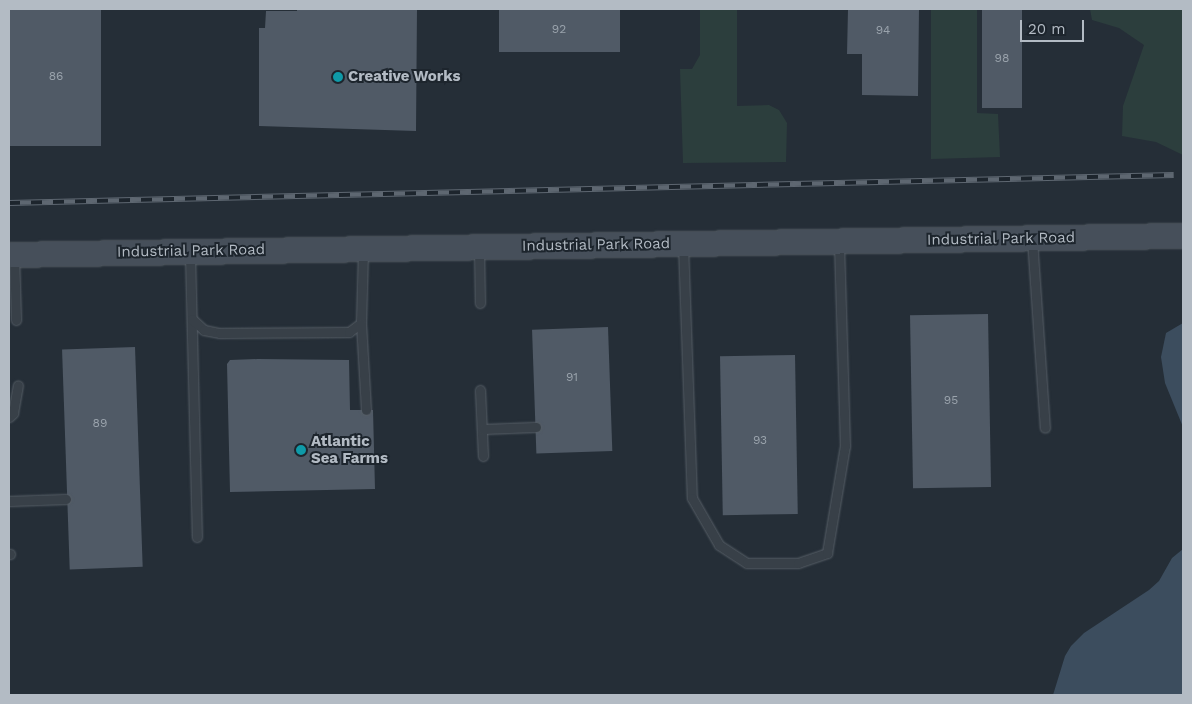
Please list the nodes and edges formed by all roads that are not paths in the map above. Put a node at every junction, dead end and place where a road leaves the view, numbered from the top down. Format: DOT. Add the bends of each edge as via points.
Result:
graph roads {
  1 [pos="1183,236"];
  2 [pos="1032,239"];
  3 [pos="838,241"];
  4 [pos="683,244"];
  5 [pos="479,247"];
  6 [pos="363,249"];
  7 [pos="190,251"];
  8 [pos="12,255"];
  9 [pos="480,303"];
  10 [pos="192,319"];
  11 [pos="16,320"];
  12 [pos="362,323"];
  13 [pos="18,385"];
  14 [pos="480,390"];
  15 [pos="366,410"];
  16 [pos="9,417"];
  17 [pos="536,427"];
  18 [pos="1046,428"];
  19 [pos="482,429"];
  20 [pos="483,456"];
  21 [pos="66,499"];
  22 [pos="9,501"];
  23 [pos="197,537"];
  1 -- 2 [label="street, Industrial Park Road"];
  2 -- 3 [label="street, Industrial Park Road"];
  2 -- 18 [label="lane"];
  3 -- 4 [label="street, Industrial Park Road"];
  3 -- 4 [label="lane" via="845,446 827,553 798,563 747,563 719,545 692,498"];
  4 -- 5 [label="street, Industrial Park Road"];
  5 -- 6 [label="street, Industrial Park Road"];
  5 -- 9 [label="lane"];
  6 -- 7 [label="street, Industrial Park Road"];
  6 -- 12 [label="lane"];
  7 -- 8 [label="street, Industrial Park Road"];
  7 -- 10 [label="lane"];
  8 -- 11 [label="lane"];
  10 -- 12 [label="lane" via="204,330 220,333 328,334 349,332"];
  10 -- 23 [label="lane"];
  12 -- 15 [label="lane"];
  13 -- 16 [label="lane" via="14,412"];
  14 -- 19 [label="lane"];
  17 -- 19 [label="lane"];
  19 -- 20 [label="lane"];
  21 -- 22 [label="lane"];
}
